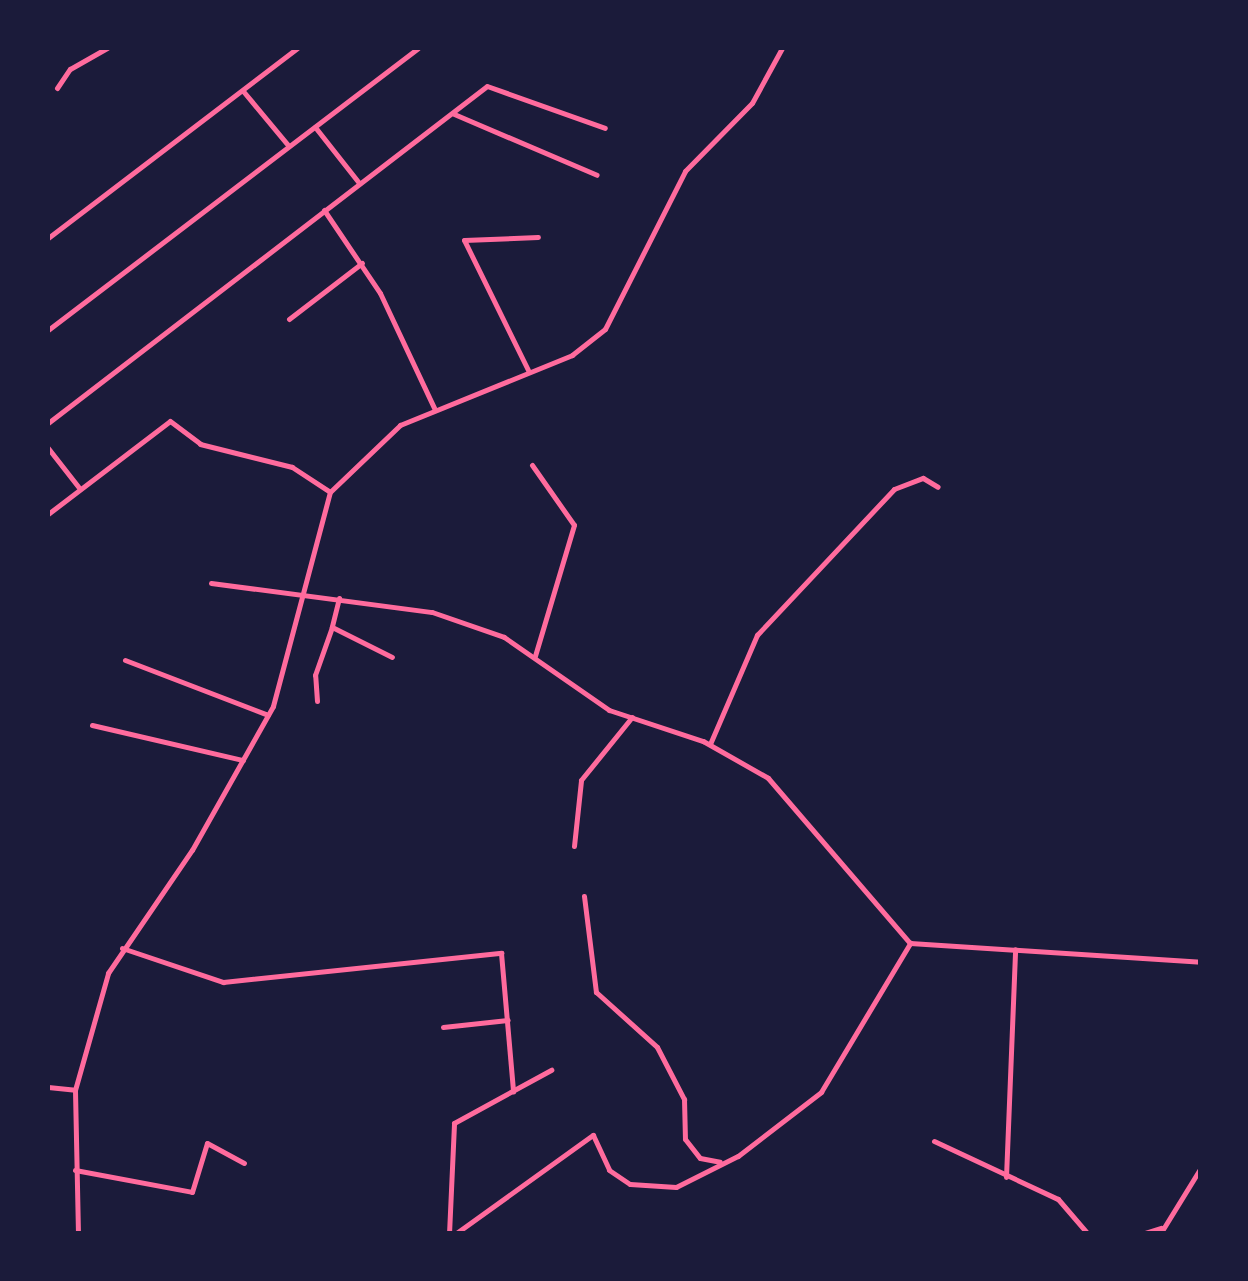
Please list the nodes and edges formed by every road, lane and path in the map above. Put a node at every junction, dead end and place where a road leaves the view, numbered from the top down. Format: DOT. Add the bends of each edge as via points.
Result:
graph roads {
  1 [pos="106,48"];
  2 [pos="297,48"];
  3 [pos="418,48"];
  4 [pos="782,48"];
  5 [pos="57,88"];
  6 [pos="243,91"];
  7 [pos="454,114"];
  8 [pos="314,127"];
  9 [pos="604,128"];
  10 [pos="288,145"];
  11 [pos="597,175"];
  12 [pos="359,183"];
  13 [pos="324,210"];
  14 [pos="538,237"];
  15 [pos="48,238"];
  16 [pos="362,263"];
  17 [pos="289,319"];
  18 [pos="48,330"];
  19 [pos="529,372"];
  20 [pos="434,408"];
  21 [pos="48,423"];
  22 [pos="48,448"];
  23 [pos="532,465"];
  24 [pos="938,487"];
  25 [pos="80,489"];
  26 [pos="330,492"];
  27 [pos="48,514"];
  28 [pos="211,583"];
  29 [pos="302,593"];
  30 [pos="339,598"];
  31 [pos="332,627"];
  32 [pos="536,656"];
  33 [pos="392,658"];
  34 [pos="125,660"];
  35 [pos="317,701"];
  36 [pos="268,715"];
  37 [pos="632,717"];
  38 [pos="92,725"];
  39 [pos="710,744"];
  40 [pos="243,760"];
  41 [pos="574,846"];
  42 [pos="584,896"];
  43 [pos="910,944"];
  44 [pos="122,948"];
  45 [pos="1015,948"];
  46 [pos="1200,962"];
  47 [pos="508,1020"];
  48 [pos="443,1028"];
  49 [pos="551,1070"];
  50 [pos="48,1088"];
  51 [pos="75,1090"];
  52 [pos="513,1091"];
  53 [pos="934,1141"];
  54 [pos="244,1163"];
  55 [pos="724,1163"];
  56 [pos="1200,1169"];
  57 [pos="75,1170"];
  58 [pos="1006,1177"];
  59 [pos="1162,1230"];
  60 [pos="78,1234"];
  61 [pos="452,1234"];
  62 [pos="1088,1234"];
  63 [pos="1142,1234"];
  1 -- 5 [label="street" via="70,68"];
  2 -- 6 [label="street"];
  3 -- 8 [label="street"];
  4 -- 19 [label="street" via="752,103 685,172 606,329"];
  6 -- 10 [label="street"];
  6 -- 15 [label="street"];
  7 -- 9 [label="street" via="487,86"];
  7 -- 11 [label="street"];
  7 -- 12 [label="street"];
  8 -- 10 [label="street"];
  8 -- 12 [label="street"];
  10 -- 18 [label="street"];
  12 -- 13 [label="street"];
  13 -- 16 [label="street"];
  13 -- 21 [label="street"];
  14 -- 19 [label="street" via="464,240"];
  16 -- 17 [label="street"];
  16 -- 20 [label="street"];
  19 -- 20 [label="street"];
  20 -- 26 [label="street" via="374,442"];
  22 -- 25 [label="street"];
  23 -- 32 [label="street" via="574,525"];
  24 -- 39 [label="street" via="923,478 894,489 757,635"];
  25 -- 26 [label="street" via="170,421 200,444 292,467"];
  25 -- 27 [label="street"];
  26 -- 29 [label="street"];
  28 -- 29 [label="street"];
  29 -- 30 [label="street"];
  29 -- 36 [label="street"];
  30 -- 31 [label="street"];
  30 -- 32 [label="street" via="432,612"];
  31 -- 33 [label="street"];
  31 -- 35 [label="street"];
  32 -- 37 [label="street"];
  34 -- 36 [label="street"];
  36 -- 40 [label="street"];
  37 -- 39 [label="street"];
  37 -- 41 [label="street" via="582,780"];
  38 -- 40 [label="street"];
  39 -- 43 [label="street" via="780,787"];
  40 -- 44 [label="street"];
  42 -- 55 [label="street" via="596,992 657,1047 684,1099 684,1140 700,1158"];
  43 -- 45 [label="street"];
  43 -- 55 [label="street" via="821,1092"];
  44 -- 47 [label="street" via="223,982 494,951 504,963"];
  44 -- 51 [label="street"];
  45 -- 46 [label="street"];
  45 -- 58 [label="street"];
  47 -- 48 [label="street"];
  47 -- 52 [label="street"];
  49 -- 52 [label="street"];
  50 -- 51 [label="street"];
  51 -- 57 [label="street"];
  52 -- 61 [label="street" via="454,1122"];
  53 -- 58 [label="street"];
  54 -- 57 [label="street" via="207,1143 192,1192"];
  55 -- 61 [label="street" via="676,1186 630,1184 609,1170 593,1135"];
  56 -- 59 [label="street"];
  57 -- 60 [label="street"];
  58 -- 62 [label="street" via="1058,1199"];
  59 -- 63 [label="street"];
}
